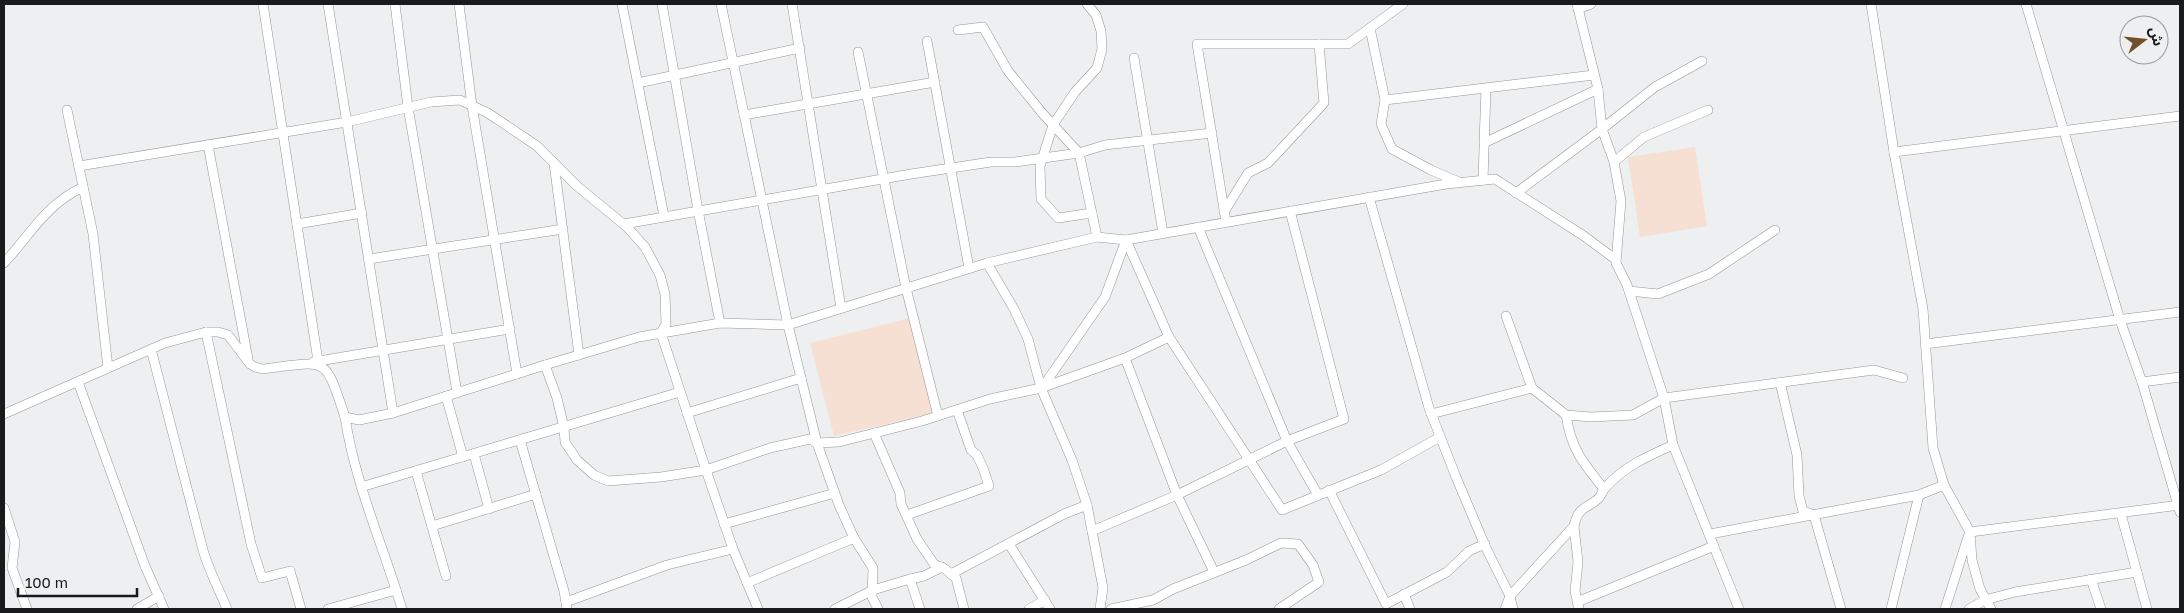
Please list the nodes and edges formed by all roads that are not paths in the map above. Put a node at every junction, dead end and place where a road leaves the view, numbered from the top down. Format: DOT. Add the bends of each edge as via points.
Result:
graph roads {
  1 [pos="263,4"];
  2 [pos="328,4"];
  3 [pos="395,4"];
  4 [pos="459,4"];
  5 [pos="622,4"];
  6 [pos="662,4"];
  7 [pos="721,4"];
  8 [pos="792,4"];
  9 [pos="1087,4"];
  10 [pos="1403,4"];
  11 [pos="1591,4"];
  12 [pos="1871,4"];
  13 [pos="2026,4"];
  14 [pos="1578,7"];
  15 [pos="1370,28"];
  16 [pos="958,30"];
  17 [pos="927,41"];
  18 [pos="1319,44"];
  19 [pos="800,48"];
  20 [pos="858,52"];
  21 [pos="1134,58"];
  22 [pos="1702,61"];
  23 [pos="733,62"];
  24 [pos="1594,75"];
  25 [pos="674,76"];
  26 [pos="935,82"];
  27 [pos="638,83"];
  28 [pos="1486,90"];
  29 [pos="1598,90"];
  30 [pos="867,94"];
  31 [pos="1385,100"];
  32 [pos="808,104"];
  33 [pos="472,106"];
  34 [pos="408,107"];
  35 [pos="67,110"];
  36 [pos="1708,110"];
  37 [pos="744,115"];
  38 [pos="2180,116"];
  39 [pos="347,122"];
  40 [pos="1053,125"];
  41 [pos="1602,129"];
  42 [pos="2064,131"];
  43 [pos="283,133"];
  44 [pos="1212,133"];
  45 [pos="1146,141"];
  46 [pos="208,145"];
  47 [pos="1079,152"];
  48 [pos="1894,152"];
  49 [pos="1042,158"];
  50 [pos="554,162"];
  51 [pos="1614,162"];
  52 [pos="79,166"];
  53 [pos="951,168"];
  54 [pos="884,179"];
  55 [pos="1483,180"];
  56 [pos="1461,183"];
  57 [pos="83,187"];
  58 [pos="822,188"];
  59 [pos="1516,193"];
  60 [pos="1369,197"];
  61 [pos="762,199"];
  62 [pos="698,210"];
  63 [pos="1290,211"];
  64 [pos="1224,212"];
  65 [pos="1092,213"];
  66 [pos="362,214"];
  67 [pos="664,216"];
  68 [pos="1226,222"];
  69 [pos="297,224"];
  70 [pos="624,224"];
  71 [pos="1198,227"];
  72 [pos="563,230"];
  73 [pos="1775,230"];
  74 [pos="1163,233"];
  75 [pos="1098,237"];
  76 [pos="494,240"];
  77 [pos="1126,240"];
  78 [pos="432,250"];
  79 [pos="369,259"];
  80 [pos="1615,259"];
  81 [pos="4,263"];
  82 [pos="987,263"];
  83 [pos="969,268"];
  84 [pos="906,288"];
  85 [pos="1629,291"];
  86 [pos="841,308"];
  87 [pos="2180,312"];
  88 [pos="1506,316"];
  89 [pos="2120,320"];
  90 [pos="720,323"];
  91 [pos="788,325"];
  92 [pos="510,329"];
  93 [pos="206,332"];
  94 [pos="661,333"];
  95 [pos="1169,337"];
  96 [pos="448,339"];
  97 [pos="1925,344"];
  98 [pos="151,349"];
  99 [pos="384,349"];
  100 [pos="579,354"];
  101 [pos="1125,358"];
  102 [pos="248,361"];
  103 [pos="314,362"];
  104 [pos="545,365"];
  105 [pos="108,368"];
  106 [pos="517,374"];
  107 [pos="2180,377"];
  108 [pos="801,378"];
  109 [pos="1903,378"];
  110 [pos="78,382"];
  111 [pos="1780,382"];
  112 [pos="2142,382"];
  113 [pos="1042,388"];
  114 [pos="1532,388"];
  115 [pos="457,392"];
  116 [pos="680,392"];
  117 [pos="446,396"];
  118 [pos="1664,398"];
  119 [pos="957,410"];
  120 [pos="394,412"];
  121 [pos="4,414"];
  122 [pos="687,414"];
  123 [pos="1431,414"];
  124 [pos="1566,415"];
  125 [pos="938,416"];
  126 [pos="345,418"];
  127 [pos="564,428"];
  128 [pos="874,433"];
  129 [pos="1440,438"];
  130 [pos="520,440"];
  131 [pos="1287,441"];
  132 [pos="817,443"];
  133 [pos="1673,445"];
  134 [pos="474,454"];
  135 [pos="463,457"];
  136 [pos="1248,460"];
  137 [pos="706,470"];
  138 [pos="416,471"];
  139 [pos="1944,485"];
  140 [pos="361,487"];
  141 [pos="1604,489"];
  142 [pos="1330,490"];
  143 [pos="835,493"];
  144 [pos="536,494"];
  145 [pos="1177,495"];
  146 [pos="1318,495"];
  147 [pos="1919,495"];
  148 [pos="1087,505"];
  149 [pos="4,508"];
  150 [pos="2180,508"];
  151 [pos="488,509"];
  152 [pos="2121,514"];
  153 [pos="906,515"];
  154 [pos="1814,515"];
  155 [pos="724,524"];
  156 [pos="432,526"];
  157 [pos="1574,526"];
  158 [pos="1092,531"];
  159 [pos="1970,532"];
  160 [pos="1710,534"];
  161 [pos="854,538"];
  162 [pos="1009,544"];
  163 [pos="1485,544"];
  164 [pos="1714,546"];
  165 [pos="733,549"];
  166 [pos="942,568"];
  167 [pos="1214,572"];
  168 [pos="2137,572"];
  169 [pos="952,574"];
  170 [pos="446,576"];
  171 [pos="910,579"];
  172 [pos="2091,579"];
  173 [pos="747,583"];
  174 [pos="396,590"];
  175 [pos="873,590"];
  176 [pos="1404,594"];
  177 [pos="159,596"];
  178 [pos="1510,596"];
  179 [pos="1045,600"];
  180 [pos="1986,600"];
  181 [pos="567,606"];
  182 [pos="1578,606"];
  183 [pos="27,609"];
  184 [pos="137,609"];
  185 [pos="164,609"];
  186 [pos="227,609"];
  187 [pos="301,609"];
  188 [pos="328,609"];
  189 [pos="402,609"];
  190 [pos="758,609"];
  191 [pos="835,609"];
  192 [pos="878,609"];
  193 [pos="920,609"];
  194 [pos="964,609"];
  195 [pos="1029,609"];
  196 [pos="1050,609"];
  197 [pos="1100,609"];
  198 [pos="1111,609"];
  199 [pos="1279,609"];
  200 [pos="1410,609"];
  201 [pos="1505,609"];
  202 [pos="1514,609"];
  203 [pos="1739,609"];
  204 [pos="1841,609"];
  205 [pos="1891,609"];
  206 [pos="1945,609"];
  207 [pos="1969,609"];
  208 [pos="1991,609"];
  209 [pos="2101,609"];
  210 [pos="2147,609"];
  1 -- 43 [label="street"];
  2 -- 39 [label="street"];
  3 -- 34 [label="street"];
  4 -- 33 [label="street"];
  5 -- 27 [label="street"];
  6 -- 25 [label="street"];
  7 -- 23 [label="street"];
  8 -- 19 [label="street"];
  9 -- 40 [label="street" via="1096,15 1101,31 1102,49 1097,68 1075,92"];
  10 -- 15 [label="street"];
  11 -- 14 [label="street"];
  12 -- 48 [label="street"];
  13 -- 42 [label="street"];
  14 -- 24 [label="street"];
  15 -- 18 [label="street" via="1348,44"];
  15 -- 31 [label="street"];
  16 -- 40 [label="street" via="983,27 1008,71"];
  17 -- 26 [label="street"];
  18 -- 44 [label="street" via="1197,44"];
  18 -- 64 [label="street" via="1324,103 1268,163 1248,173"];
  19 -- 23 [label="street"];
  19 -- 32 [label="street"];
  20 -- 30 [label="street"];
  21 -- 45 [label="street"];
  22 -- 41 [label="street" via="1655,87"];
  23 -- 25 [label="street"];
  23 -- 37 [label="street"];
  24 -- 28 [label="street"];
  24 -- 29 [label="street"];
  25 -- 27 [label="street"];
  25 -- 62 [label="street"];
  26 -- 30 [label="street"];
  26 -- 53 [label="street"];
  27 -- 67 [label="street"];
  28 -- 29 [label="street" via="1484,143"];
  28 -- 31 [label="street"];
  28 -- 55 [label="street"];
  29 -- 41 [label="street"];
  30 -- 32 [label="street"];
  30 -- 54 [label="street"];
  31 -- 56 [label="street" via="1381,124 1392,149"];
  32 -- 37 [label="street"];
  32 -- 58 [label="street"];
  33 -- 34 [label="street" via="460,100"];
  33 -- 50 [label="street" via="537,146"];
  33 -- 76 [label="street"];
  34 -- 39 [label="street"];
  34 -- 78 [label="street"];
  35 -- 52 [label="street"];
  36 -- 51 [label="street" via="1644,137"];
  37 -- 61 [label="street"];
  38 -- 42 [label="street"];
  39 -- 43 [label="street"];
  39 -- 66 [label="street"];
  40 -- 47 [label="street"];
  40 -- 49 [label="street"];
  41 -- 51 [label="street"];
  41 -- 59 [label="street"];
  42 -- 48 [label="street"];
  42 -- 89 [label="street"];
  43 -- 46 [label="street"];
  43 -- 69 [label="street"];
  44 -- 45 [label="street"];
  44 -- 64 [label="street"];
  45 -- 47 [label="street"];
  45 -- 74 [label="street"];
  46 -- 52 [label="street"];
  46 -- 102 [label="street"];
  47 -- 49 [label="street"];
  47 -- 65 [label="street"];
  48 -- 97 [label="street" via="1923,309"];
  49 -- 53 [label="street"];
  49 -- 65 [label="street" via="1041,199 1058,218"];
  50 -- 70 [label="street" via="577,186"];
  50 -- 72 [label="street"];
  51 -- 80 [label="street" via="1621,201"];
  52 -- 57 [label="street"];
  53 -- 54 [label="street"];
  53 -- 83 [label="street"];
  54 -- 58 [label="street"];
  54 -- 84 [label="street"];
  55 -- 56 [label="street"];
  55 -- 59 [label="street" via="1495,179"];
  56 -- 60 [label="street"];
  57 -- 81 [label="street" via="50,208"];
  57 -- 105 [label="street" via="93,234"];
  58 -- 61 [label="street"];
  58 -- 86 [label="street"];
  59 -- 80 [label="street"];
  60 -- 63 [label="street"];
  60 -- 123 [label="street"];
  61 -- 62 [label="street"];
  61 -- 91 [label="street"];
  62 -- 67 [label="street"];
  62 -- 90 [label="street"];
  63 -- 68 [label="street"];
  63 -- 131 [label="street" via="1344,419"];
  64 -- 68 [label="street"];
  65 -- 75 [label="street"];
  66 -- 69 [label="street"];
  66 -- 79 [label="street"];
  67 -- 70 [label="street"];
  68 -- 71 [label="street"];
  69 -- 103 [label="street"];
  70 -- 94 [label="street" via="645,247 660,275 665,294 666,324"];
  71 -- 74 [label="street"];
  71 -- 131 [label="street"];
  72 -- 76 [label="street"];
  72 -- 100 [label="street"];
  73 -- 85 [label="street" via="1709,274 1658,294"];
  74 -- 77 [label="street"];
  75 -- 77 [label="street"];
  75 -- 82 [label="street"];
  76 -- 78 [label="street"];
  76 -- 92 [label="street"];
  77 -- 95 [label="street"];
  77 -- 113 [label="street" via="1105,297"];
  78 -- 79 [label="street"];
  78 -- 96 [label="street"];
  79 -- 99 [label="street"];
  80 -- 85 [label="street"];
  82 -- 83 [label="street"];
  82 -- 113 [label="street" via="1028,339"];
  83 -- 84 [label="street"];
  84 -- 86 [label="street"];
  84 -- 125 [label="street"];
  85 -- 118 [label="street"];
  86 -- 91 [label="street"];
  87 -- 89 [label="street"];
  88 -- 114 [label="street"];
  89 -- 97 [label="street"];
  89 -- 112 [label="street"];
  90 -- 91 [label="street"];
  90 -- 94 [label="street"];
  91 -- 108 [label="street"];
  92 -- 96 [label="street"];
  92 -- 106 [label="street"];
  93 -- 98 [label="street"];
  93 -- 102 [label="street" via="228,335"];
  93 -- 187 [label="street" via="259,572 262,578 290,572"];
  94 -- 100 [label="street"];
  94 -- 116 [label="street"];
  95 -- 101 [label="street"];
  95 -- 136 [label="street"];
  96 -- 99 [label="street"];
  96 -- 115 [label="street"];
  97 -- 139 [label="street" via="1933,448"];
  98 -- 105 [label="street"];
  98 -- 186 [label="street" via="208,568"];
  99 -- 103 [label="street"];
  99 -- 120 [label="street"];
  100 -- 104 [label="street"];
  101 -- 113 [label="street"];
  101 -- 145 [label="street"];
  102 -- 103 [label="street" via="255,368 263,369"];
  103 -- 126 [label="street" via="330,374"];
  104 -- 106 [label="street"];
  104 -- 127 [label="street"];
  105 -- 110 [label="street"];
  106 -- 115 [label="street"];
  107 -- 112 [label="street"];
  108 -- 122 [label="street"];
  108 -- 132 [label="street"];
  109 -- 111 [label="street" via="1874,370"];
  110 -- 121 [label="street"];
  110 -- 177 [label="street"];
  111 -- 118 [label="street"];
  111 -- 154 [label="street" via="1797,455 1799,496 1803,511"];
  112 -- 150 [label="street"];
  113 -- 119 [label="street"];
  113 -- 148 [label="street"];
  114 -- 123 [label="street"];
  114 -- 124 [label="street"];
  115 -- 117 [label="street"];
  116 -- 122 [label="street"];
  116 -- 127 [label="street"];
  117 -- 120 [label="street"];
  117 -- 135 [label="street"];
  118 -- 124 [label="street" via="1633,415"];
  118 -- 133 [label="street"];
  119 -- 125 [label="street"];
  119 -- 153 [label="street" via="971,450 984,468 989,486"];
  120 -- 126 [label="street" via="359,420"];
  122 -- 137 [label="street"];
  123 -- 129 [label="street"];
  124 -- 141 [label="street" via="1569,436 1577,452"];
  125 -- 128 [label="street"];
  126 -- 140 [label="street"];
  127 -- 130 [label="street"];
  127 -- 137 [label="street" via="565,442 577,460 594,475 608,481"];
  128 -- 132 [label="street" via="839,442"];
  128 -- 153 [label="street" via="900,492"];
  129 -- 142 [label="street" via="1382,470"];
  129 -- 163 [label="street"];
  130 -- 134 [label="street"];
  130 -- 144 [label="street"];
  131 -- 136 [label="street"];
  131 -- 146 [label="street"];
  132 -- 137 [label="street" via="810,439 770,448"];
  132 -- 143 [label="street"];
  133 -- 141 [label="street" via="1634,464"];
  133 -- 160 [label="street"];
  134 -- 135 [label="street"];
  134 -- 151 [label="street"];
  135 -- 138 [label="street"];
  136 -- 145 [label="street"];
  136 -- 146 [label="street" via="1282,510"];
  137 -- 155 [label="street"];
  138 -- 140 [label="street"];
  138 -- 156 [label="street"];
  139 -- 147 [label="street"];
  139 -- 159 [label="street"];
  140 -- 174 [label="street"];
  141 -- 157 [label="street" via="1599,498 1583,507"];
  142 -- 146 [label="street"];
  142 -- 176 [label="street" via="1386,604"];
  143 -- 155 [label="street"];
  143 -- 161 [label="street"];
  144 -- 151 [label="street"];
  144 -- 181 [label="street"];
  145 -- 158 [label="street"];
  145 -- 167 [label="street"];
  147 -- 154 [label="street"];
  147 -- 205 [label="street"];
  148 -- 158 [label="street"];
  148 -- 162 [label="street"];
  149 -- 183 [label="street" via="16,542 12,568"];
  150 -- 152 [label="street"];
  151 -- 156 [label="street"];
  152 -- 159 [label="street"];
  152 -- 168 [label="street"];
  153 -- 166 [label="street" via="917,539 934,564"];
  154 -- 160 [label="street"];
  154 -- 204 [label="street"];
  155 -- 165 [label="street"];
  156 -- 170 [label="street"];
  157 -- 178 [label="street"];
  157 -- 182 [label="street"];
  158 -- 197 [label="street" via="1103,588"];
  159 -- 180 [label="street" via="1972,560"];
  159 -- 206 [label="street"];
  160 -- 164 [label="street"];
  161 -- 173 [label="street"];
  161 -- 175 [label="street" via="873,568"];
  162 -- 169 [label="street"];
  162 -- 179 [label="street"];
  163 -- 176 [label="street" via="1469,551 1447,572"];
  163 -- 178 [label="street"];
  164 -- 182 [label="street"];
  164 -- 203 [label="street"];
  165 -- 173 [label="street"];
  165 -- 181 [label="street" via="667,565"];
  166 -- 169 [label="street"];
  166 -- 171 [label="street"];
  167 -- 198 [label="street" via="1153,600"];
  167 -- 199 [label="street" via="1281,543 1298,544 1313,565 1319,582"];
  168 -- 172 [label="street"];
  168 -- 210 [label="street"];
  169 -- 194 [label="street"];
  171 -- 175 [label="street"];
  171 -- 193 [label="street"];
  172 -- 180 [label="street"];
  172 -- 209 [label="street"];
  173 -- 190 [label="street"];
  174 -- 188 [label="street"];
  174 -- 189 [label="street"];
  175 -- 191 [label="street"];
  175 -- 192 [label="street" via="872,597"];
  176 -- 200 [label="street"];
  177 -- 184 [label="street"];
  177 -- 185 [label="street"];
  178 -- 201 [label="street"];
  178 -- 202 [label="street"];
  179 -- 195 [label="street"];
  179 -- 196 [label="street"];
  180 -- 207 [label="street"];
  180 -- 208 [label="street"];
}
